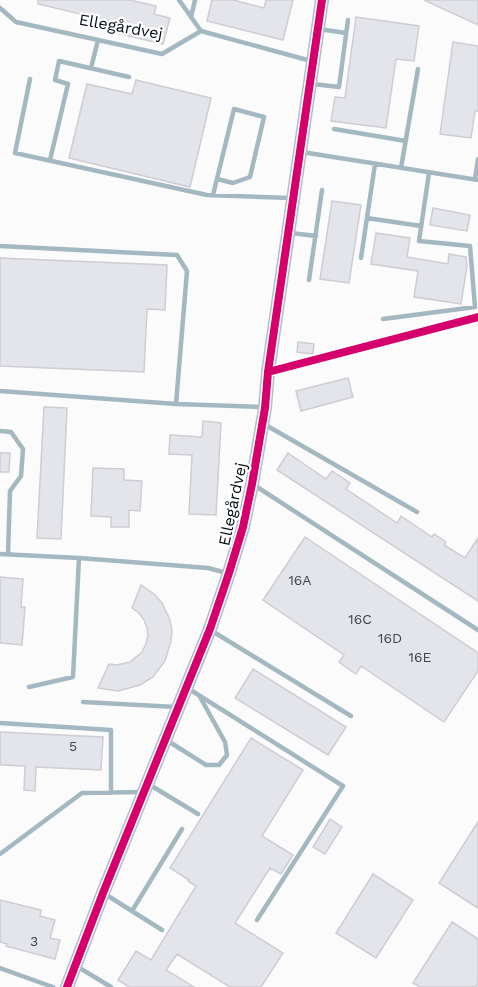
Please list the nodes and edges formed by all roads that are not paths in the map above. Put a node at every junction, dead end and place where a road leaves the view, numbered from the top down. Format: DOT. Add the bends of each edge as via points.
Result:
graph roads {
  1 [pos="179,0"];
  2 [pos="195,0"];
  3 [pos="322,0"];
  4 [pos="0,8"];
  5 [pos="191,16"];
  6 [pos="348,20"];
  7 [pos="318,29"];
  8 [pos="201,31"];
  9 [pos="346,33"];
  10 [pos="98,40"];
  11 [pos="313,62"];
  12 [pos="92,68"];
  13 [pos="418,69"];
  14 [pos="129,77"];
  15 [pos="30,79"];
  16 [pos="310,83"];
  17 [pos="334,129"];
  18 [pos="406,141"];
  19 [pos="300,151"];
  20 [pos="478,159"];
  21 [pos="50,160"];
  22 [pos="375,164"];
  23 [pos="401,168"];
  24 [pos="429,173"];
  25 [pos="217,179"];
  26 [pos="476,180"];
  27 [pos="322,190"];
  28 [pos="213,195"];
  29 [pos="293,198"];
  30 [pos="367,218"];
  31 [pos="421,226"];
  32 [pos="288,233"];
  33 [pos="316,236"];
  34 [pos="0,246"];
  35 [pos="361,258"];
  36 [pos="309,280"];
  37 [pos="383,319"];
  38 [pos="0,391"];
  39 [pos="176,404"];
  40 [pos="265,408"];
  41 [pos="262,423"];
  42 [pos="0,431"];
  43 [pos="252,484"];
  44 [pos="417,512"];
  45 [pos="0,554"];
  46 [pos="8,555"];
  47 [pos="79,558"];
  48 [pos="230,573"];
  49 [pos="210,629"];
  50 [pos="478,630"];
  51 [pos="29,687"];
  52 [pos="187,688"];
  53 [pos="200,696"];
  54 [pos="83,702"];
  55 [pos="178,707"];
  56 [pos="351,716"];
  57 [pos="0,723"];
  58 [pos="165,739"];
  59 [pos="146,788"];
  60 [pos="111,793"];
  61 [pos="198,814"];
  62 [pos="182,829"];
  63 [pos="0,854"];
  64 [pos="103,893"];
  65 [pos="132,912"];
  66 [pos="257,920"];
  67 [pos="162,930"];
  68 [pos="75,966"];
  69 [pos="0,969"];
  70 [pos="53,987"];
  71 [pos="67,987"];
  72 [pos="111,987"];
  1 -- 5 [label="lane"];
  2 -- 5 [label="lane"];
  3 -- 7 [label="street, Ellegårdvej"];
  4 -- 10 [label="lane, Ellegårdvej" via="16,22"];
  5 -- 8 [label="lane"];
  6 -- 9 [label="lane"];
  7 -- 9 [label="lane"];
  7 -- 11 [label="street, Ellegårdvej"];
  8 -- 10 [label="lane, Ellegårdvej" via="162,54"];
  8 -- 11 [label="lane"];
  9 -- 16 [label="lane" via="339,87"];
  10 -- 12 [label="lane"];
  11 -- 16 [label="street, Ellegårdvej"];
  12 -- 14 [label="lane"];
  12 -- 21 [label="lane" via="59,61 55,80 68,84"];
  13 -- 18 [label="lane"];
  15 -- 21 [label="lane" via="15,153"];
  16 -- 19 [label="street, Ellegårdvej"];
  17 -- 18 [label="lane"];
  18 -- 23 [label="lane"];
  19 -- 22 [label="lane"];
  19 -- 29 [label="street, Ellegårdvej"];
  20 -- 26 [label="lane"];
  21 -- 28 [label="lane"];
  22 -- 23 [label="lane"];
  22 -- 30 [label="lane"];
  23 -- 24 [label="lane"];
  24 -- 26 [label="lane"];
  24 -- 31 [label="lane"];
  25 -- 25 [label="lane" via="234,110 264,117 250,177 233,183"];
  25 -- 28 [label="lane"];
  27 -- 33 [label="lane"];
  28 -- 29 [label="lane"];
  29 -- 32 [label="street, Ellegårdvej"];
  30 -- 31 [label="lane"];
  30 -- 35 [label="lane"];
  31 -- 37 [label="lane" via="419,241 470,246 475,307"];
  32 -- 33 [label="lane"];
  32 -- 40 [label="street, Ellegårdvej"];
  33 -- 36 [label="lane"];
  34 -- 39 [label="lane" via="177,255 187,271"];
  38 -- 39 [label="lane"];
  39 -- 40 [label="lane"];
  40 -- 41 [label="street, Ellegårdvej"];
  41 -- 43 [label="street, Ellegårdvej"];
  41 -- 44 [label="lane"];
  42 -- 46 [label="lane" via="12,432 23,449 21,476 10,491"];
  43 -- 48 [label="street, Ellegårdvej"];
  43 -- 50 [label="lane"];
  45 -- 46 [label="lane"];
  46 -- 47 [label="lane"];
  47 -- 48 [label="lane"];
  47 -- 51 [label="lane" via="73,677"];
  48 -- 49 [label="street, Ellegårdvej"];
  49 -- 52 [label="street, Ellegårdvej"];
  49 -- 56 [label="lane"];
  52 -- 53 [label="lane"];
  52 -- 55 [label="street, Ellegårdvej"];
  53 -- 58 [label="lane" via="225,742 227,755 219,765 206,765"];
  53 -- 66 [label="lane" via="342,786"];
  54 -- 55 [label="lane"];
  55 -- 58 [label="street, Ellegårdvej"];
  57 -- 60 [label="lane" via="111,730"];
  58 -- 59 [label="street, Ellegårdvej"];
  59 -- 60 [label="lane"];
  59 -- 61 [label="lane"];
  59 -- 64 [label="street, Ellegårdvej"];
  60 -- 63 [label="lane" via="82,794"];
  62 -- 65 [label="lane"];
  64 -- 65 [label="lane"];
  64 -- 68 [label="street, Ellegårdvej"];
  65 -- 67 [label="lane"];
  68 -- 71 [label="street, Ellegårdvej"];
  68 -- 72 [label="lane"];
  69 -- 70 [label="lane"];
}
